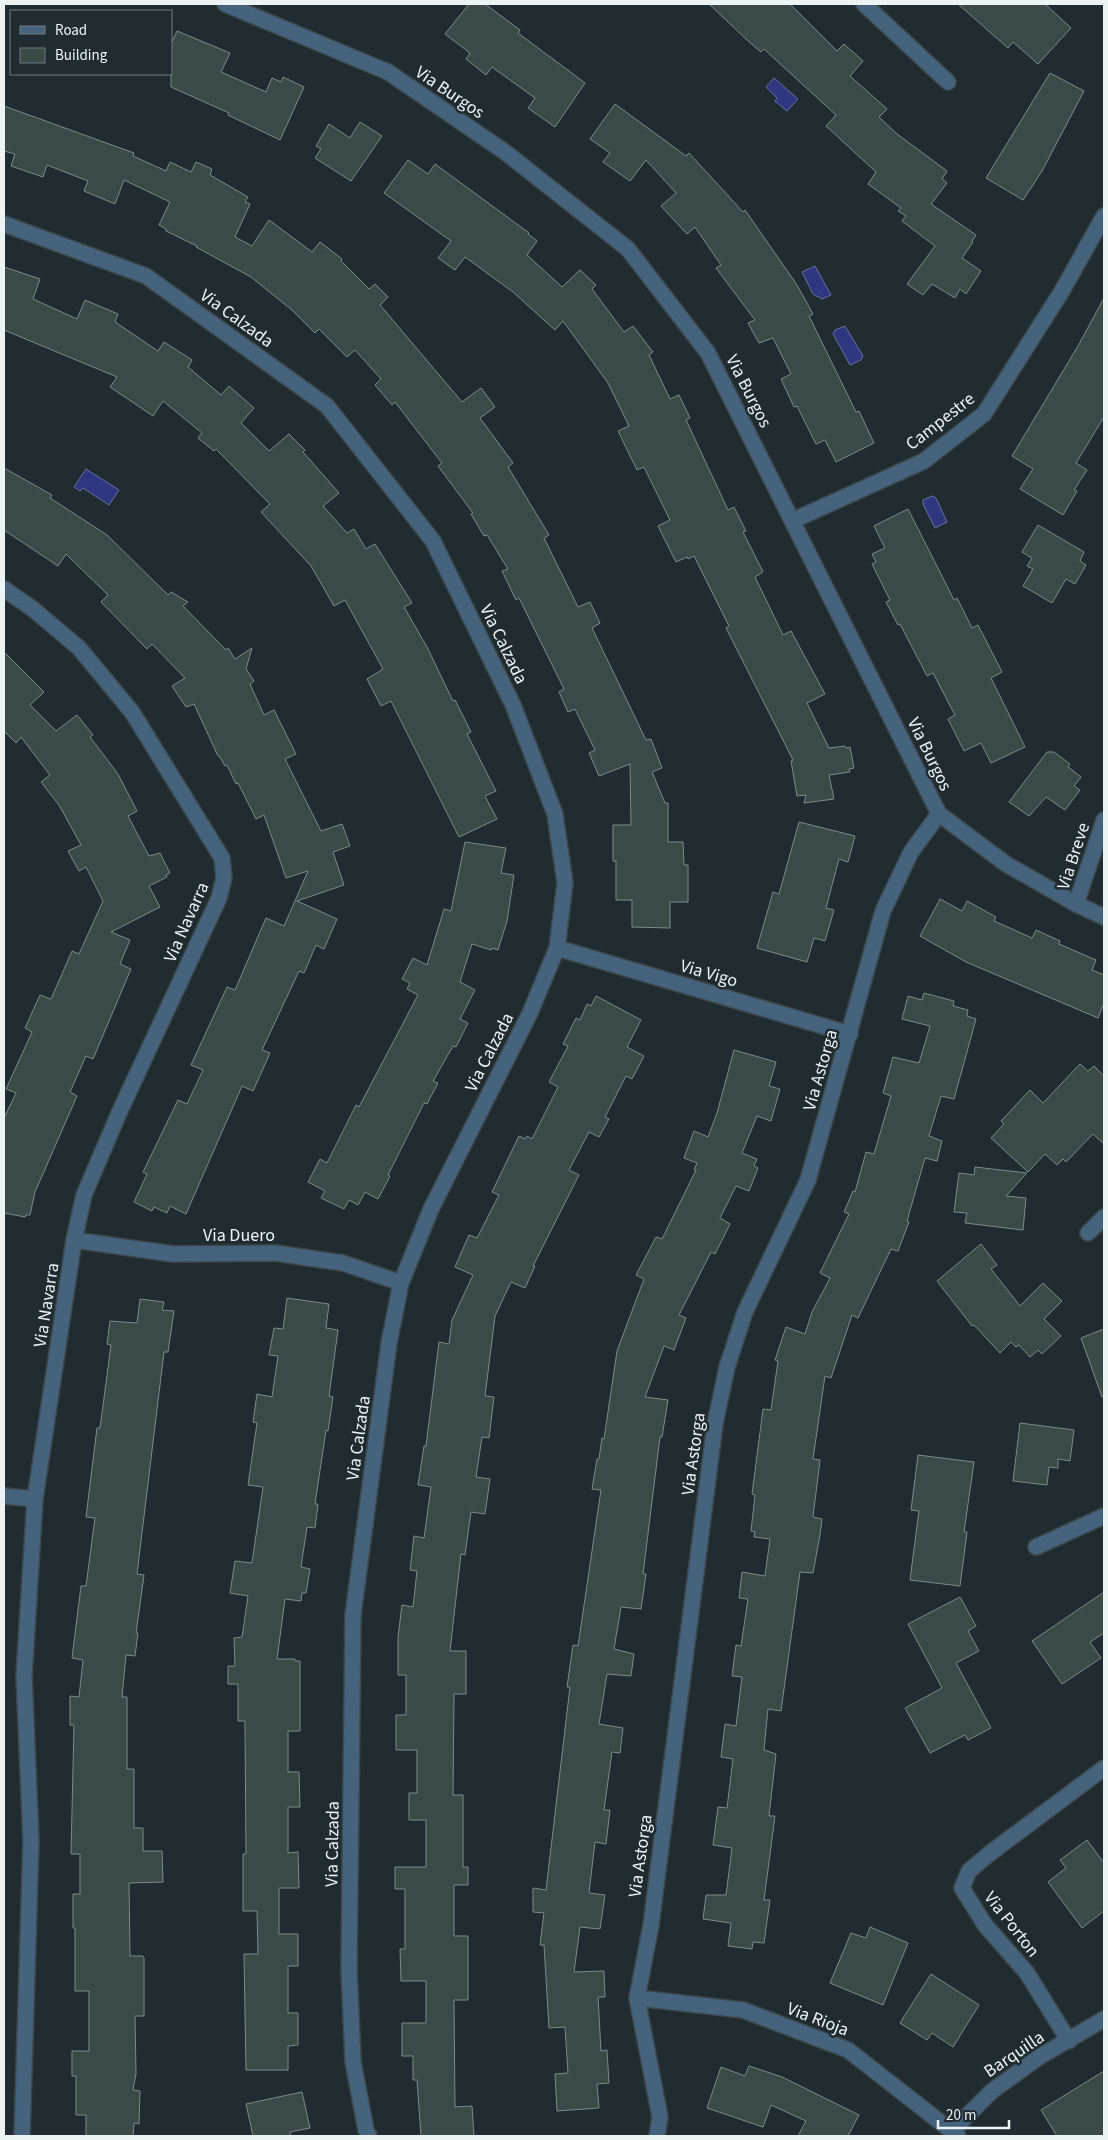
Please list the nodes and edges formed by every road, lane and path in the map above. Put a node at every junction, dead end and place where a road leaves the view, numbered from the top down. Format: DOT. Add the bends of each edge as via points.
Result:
graph roads {
  1 [pos="225,4"];
  2 [pos="864,4"];
  3 [pos="258,11"];
  4 [pos="948,82"];
  5 [pos="1104,216"];
  6 [pos="4,224"];
  7 [pos="794,520"];
  8 [pos="4,589"];
  9 [pos="939,814"];
  10 [pos="1104,820"];
  11 [pos="1076,904"];
  12 [pos="1104,917"];
  13 [pos="557,948"];
  14 [pos="850,1034"];
  15 [pos="1104,1217"];
  16 [pos="1088,1233"];
  17 [pos="74,1240"];
  18 [pos="401,1283"];
  19 [pos="4,1496"];
  20 [pos="35,1499"];
  21 [pos="1104,1516"];
  22 [pos="1036,1547"];
  23 [pos="1104,1768"];
  24 [pos="637,1998"];
  25 [pos="1104,2019"];
  26 [pos="1069,2041"];
  27 [pos="955,2134"];
  28 [pos="22,2136"];
  29 [pos="369,2136"];
  30 [pos="658,2136"];
  1 -- 3 [label="street, Via Burgos"];
  2 -- 4 [label="street"];
  3 -- 7 [label="street, Via Burgos" via="388,72 505,152 628,249 708,352"];
  5 -- 7 [label="street, Campestre" via="1062,291 984,414 924,461"];
  6 -- 13 [label="street, Via Calzada" via="146,276 326,406 433,542 513,706 555,814 565,883"];
  7 -- 9 [label="street, Via Burgos"];
  8 -- 17 [label="street, Via Navarra" via="79,648 132,712 224,866 219,898 84,1195"];
  9 -- 11 [label="street, Via Burgos" via="1006,864"];
  9 -- 14 [label="street, Via Astorga" via="911,852 883,911"];
  10 -- 11 [label="street, Via Breve"];
  11 -- 12 [label="street, Via Burgos"];
  13 -- 14 [label="street, Via Vigo"];
  13 -- 18 [label="street, Via Calzada" via="530,1013 431,1209"];
  14 -- 24 [label="street, Via Astorga" via="808,1180 745,1312 727,1367 715,1424 651,1925"];
  15 -- 16 [label="street"];
  17 -- 18 [label="street, Via Duero" via="173,1254 275,1253 343,1262"];
  17 -- 20 [label="street, Via Navarra"];
  18 -- 29 [label="street, Via Calzada" via="389,1343 353,1615 349,1969 353,2062"];
  19 -- 20 [label="street"];
  20 -- 28 [label="street, Via Navarra" via="24,1676 31,1841"];
  21 -- 22 [label="street"];
  23 -- 26 [label="street, Via Porton" via="989,1854 969,1871 962,1888 984,1925 1026,1973"];
  24 -- 27 [label="street, Via Rioja" via="743,2010 848,2050"];
  24 -- 30 [label="street, Via Astorga" via="660,2117"];
  25 -- 26 [label="street, Barquilla"];
  26 -- 27 [label="street, Barquilla" via="1039,2057 992,2091"];
}
